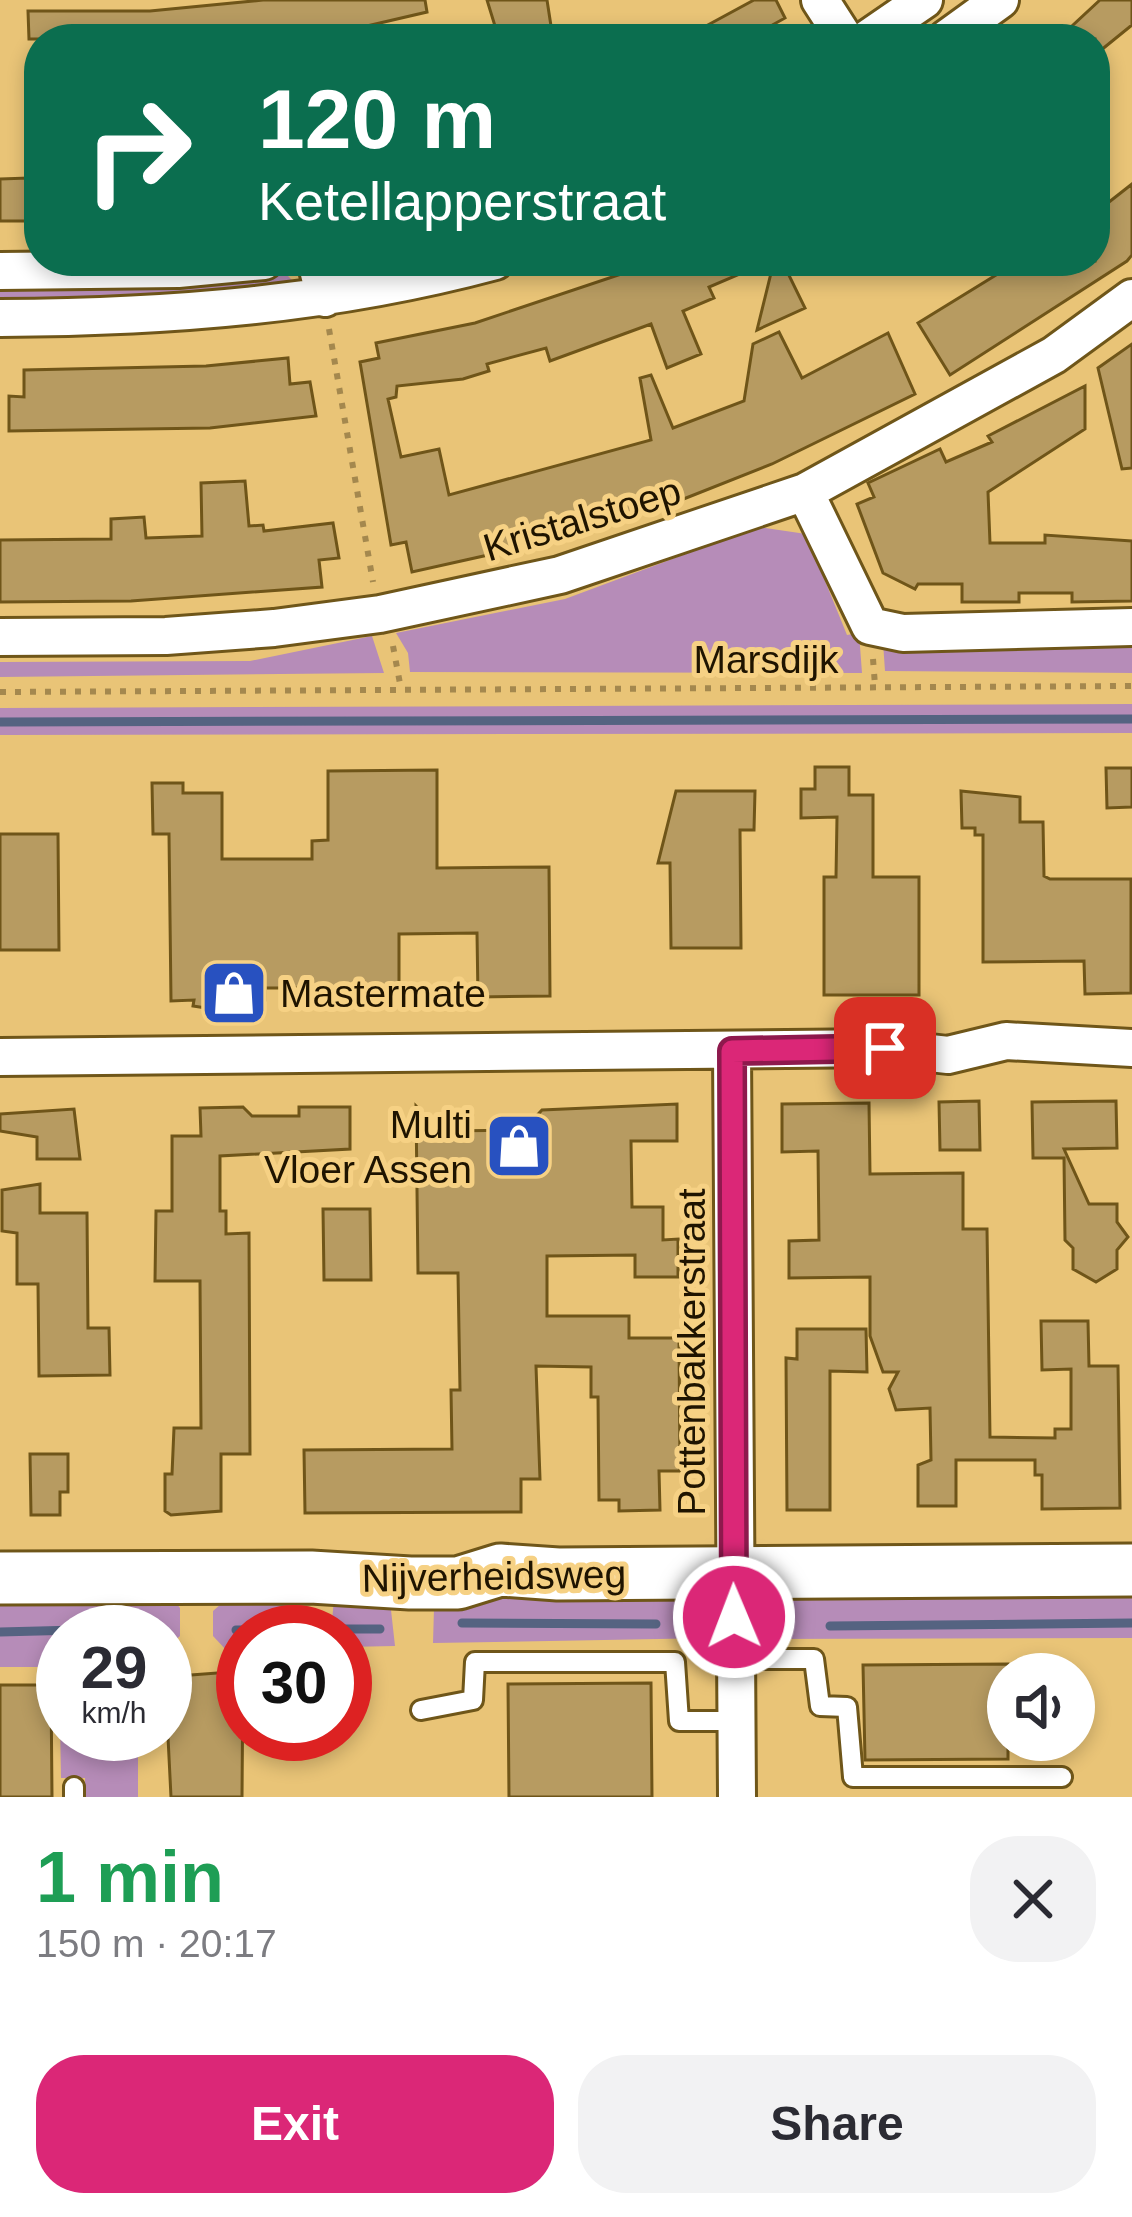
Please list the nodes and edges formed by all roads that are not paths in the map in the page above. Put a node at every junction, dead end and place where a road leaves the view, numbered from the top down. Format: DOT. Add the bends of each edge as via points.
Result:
graph roads {
  1 [pos="924,0"];
  2 [pos="1000,0"];
  3 [pos="890,24"];
  4 [pos="967,24"];
  5 [pos="320,276"];
  6 [pos="426,276"];
  7 [pos="325,298"];
  8 [pos="1132,298"];
  9 [pos="0,318"];
  10 [pos="805,492"];
  11 [pos="1132,627"];
  12 [pos="0,638"];
  13 [pos="1132,1048"];
  14 [pos="732,1051"];
  15 [pos="0,1057"];
  16 [pos="1132,1570"];
  17 [pos="734,1574"];
  18 [pos="0,1578"];
  19 [pos="735,1659"];
  20 [pos="421,1709"];
  21 [pos="736,1721"];
  22 [pos="1062,1777"];
  23 [pos="737,1797"];
  1 -- 3 [label="street"];
  2 -- 4 [label="street"];
  5 -- 7 [label="street"];
  6 -- 7 [label="street"];
  7 -- 9 [label="street" via="136,317"];
  8 -- 10 [label="street, Kristalstoep" via="1054,355"];
  10 -- 11 [label="street" via="870,626 903,633"];
  10 -- 12 [label="street, Kristalstoep" via="560,575 380,614 166,636"];
  13 -- 14 [label="street" via="1006,1041 948,1055"];
  14 -- 15 [label="street"];
  14 -- 17 [label="street, Pottenbakkerstraat"];
  16 -- 17 [label="street, Nijverheidsweg"];
  17 -- 18 [label="street, Nijverheidsweg" via="500,1570 410,1583"];
  17 -- 19 [label="street, Pottenbakkerstraat"];
  19 -- 21 [label="street, Pottenbakkerstraat"];
  19 -- 22 [label="lane" via="814,1659 820,1706 847,1707 853,1777"];
  20 -- 21 [label="lane" via="473,1700 475,1662 675,1662 679,1721"];
  21 -- 23 [label="street, Pottenbakkerstraat"];
}
